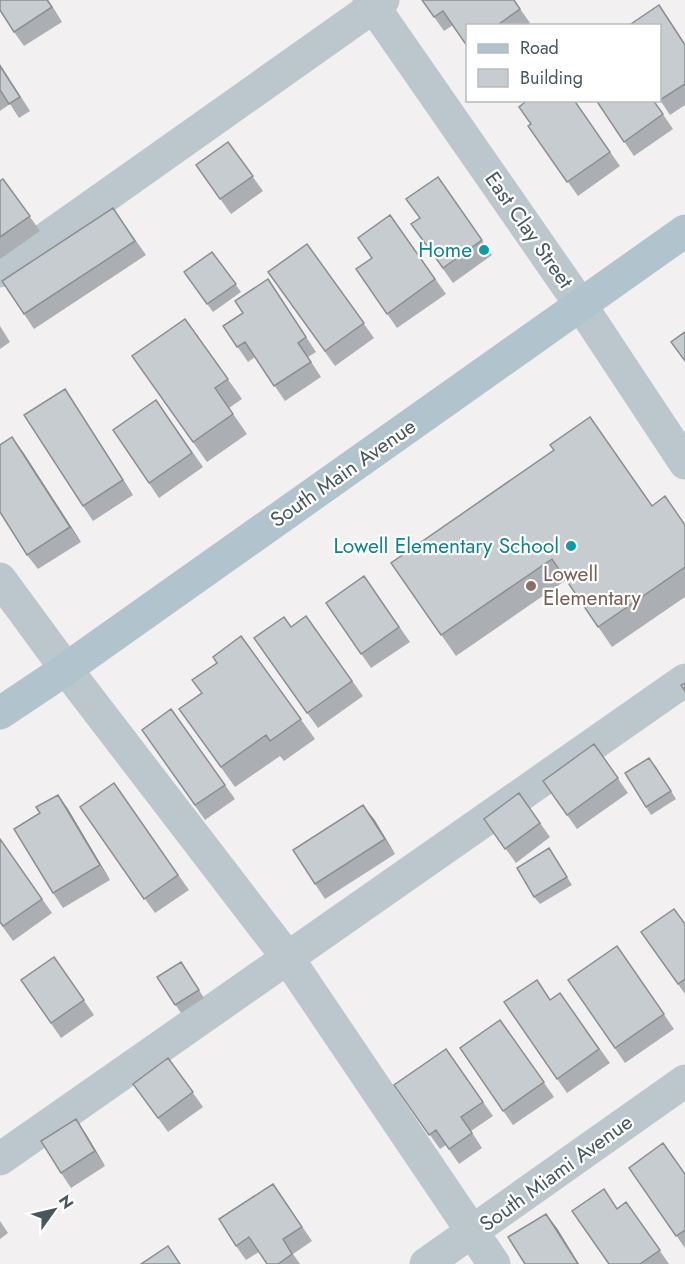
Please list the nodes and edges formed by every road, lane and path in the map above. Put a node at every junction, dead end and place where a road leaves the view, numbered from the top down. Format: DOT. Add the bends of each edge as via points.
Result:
graph roads {
  1 [pos="375,2"];
  2 [pos="685,231"];
  3 [pos="0,271"];
  4 [pos="580,304"];
  5 [pos="685,463"];
  6 [pos="0,579"];
  7 [pos="66,669"];
  8 [pos="685,680"];
  9 [pos="0,713"];
  10 [pos="287,957"];
  11 [pos="685,1081"];
  12 [pos="0,1159"];
  13 [pos="472,1233"];
  14 [pos="426,1264"];
  15 [pos="494,1264"];
  1 -- 3 [label="street"];
  1 -- 4 [label="street, East Clay Street"];
  2 -- 4 [label="main road, South Main Avenue"];
  4 -- 5 [label="street, East Clay Street"];
  4 -- 7 [label="main road, South Main Avenue"];
  6 -- 7 [label="street"];
  7 -- 9 [label="main road, South Main Avenue"];
  7 -- 10 [label="street"];
  8 -- 10 [label="street"];
  10 -- 12 [label="street"];
  10 -- 13 [label="street"];
  11 -- 13 [label="street, South Miami Avenue"];
  13 -- 14 [label="street, South Miami Avenue"];
  13 -- 15 [label="street"];
}
